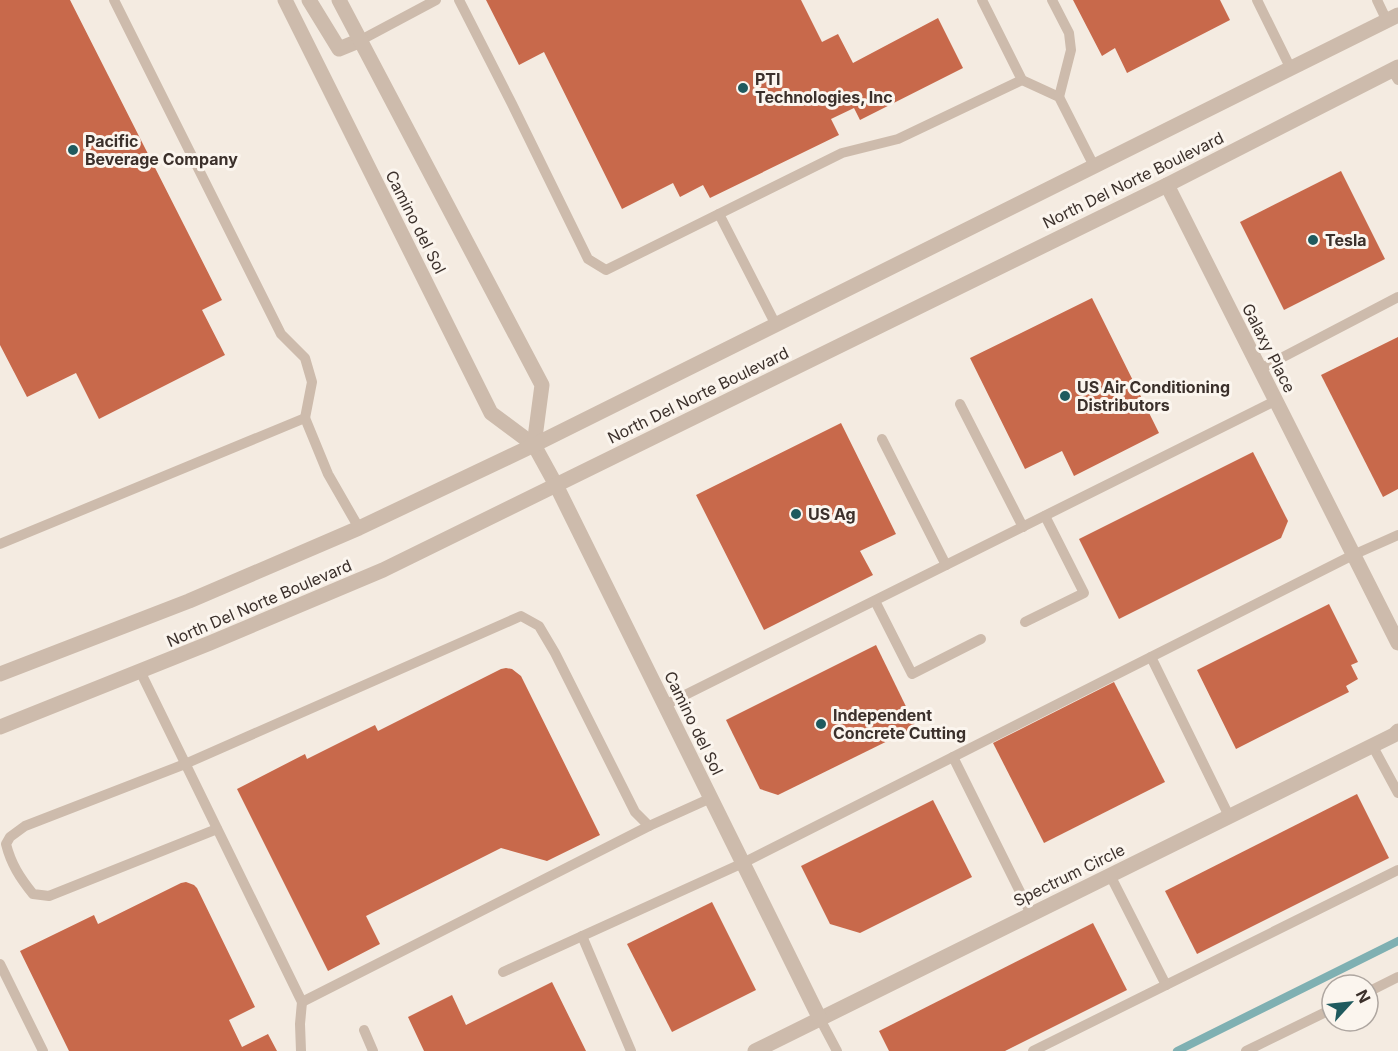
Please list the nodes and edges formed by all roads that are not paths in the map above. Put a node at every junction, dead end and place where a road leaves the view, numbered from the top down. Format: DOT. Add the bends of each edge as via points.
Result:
graph roads {
  1 [pos="114,0"];
  2 [pos="285,0"];
  3 [pos="309,0"];
  4 [pos="339,0"];
  5 [pos="436,0"];
  6 [pos="459,0"];
  7 [pos="982,0"];
  8 [pos="1052,0"];
  9 [pos="1257,0"];
  10 [pos="1377,0"];
  11 [pos="1392,18"];
  12 [pos="361,40"];
  13 [pos="1291,69"];
  14 [pos="1396,72"];
  15 [pos="1022,80"];
  16 [pos="1059,98"];
  17 [pos="1094,166"];
  18 [pos="1167,185"];
  19 [pos="719,214"];
  20 [pos="1398,297"];
  21 [pos="776,325"];
  22 [pos="1260,369"];
  23 [pos="1275,401"];
  24 [pos="960,404"];
  25 [pos="305,418"];
  26 [pos="882,439"];
  27 [pos="534,445"];
  28 [pos="556,485"];
  29 [pos="1045,516"];
  30 [pos="1023,527"];
  31 [pos="358,528"];
  32 [pos="1398,535"];
  33 [pos="0,544"];
  34 [pos="1353,555"];
  35 [pos="946,565"];
  36 [pos="875,601"];
  37 [pos="1025,622"];
  38 [pos="981,639"];
  39 [pos="1398,643"];
  40 [pos="1150,657"];
  41 [pos="140,671"];
  42 [pos="0,674"];
  43 [pos="665,705"];
  44 [pos="0,727"];
  45 [pos="1397,733"];
  46 [pos="1372,745"];
  47 [pos="953,757"];
  48 [pos="185,764"];
  49 [pos="1398,794"];
  50 [pos="711,798"];
  51 [pos="1229,816"];
  52 [pos="650,826"];
  53 [pos="217,830"];
  54 [pos="743,863"];
  55 [pos="1398,870"];
  56 [pos="1110,875"];
  57 [pos="1031,914"];
  58 [pos="582,936"];
  59 [pos="0,964"];
  60 [pos="503,972"];
  61 [pos="1398,977"];
  62 [pos="1166,985"];
  63 [pos="1380,986"];
  64 [pos="302,1002"];
  65 [pos="1320,1015"];
  66 [pos="820,1018"];
  67 [pos="364,1030"];
  68 [pos="43,1051"];
  69 [pos="301,1051"];
  70 [pos="373,1051"];
  71 [pos="632,1051"];
  72 [pos="755,1051"];
  73 [pos="837,1051"];
  74 [pos="1033,1051"];
  75 [pos="1246,1051"];
  1 -- 25 [label="lane" via="281,334 305,358 312,382"];
  2 -- 27 [label="street, Camino del Sol" via="491,412"];
  3 -- 12 [label="street" via="339,50"];
  4 -- 12 [label="street"];
  5 -- 12 [label="lane"];
  6 -- 19 [label="lane" via="588,259 606,270"];
  7 -- 15 [label="lane"];
  8 -- 16 [label="lane" via="1069,33 1071,50"];
  9 -- 13 [label="lane"];
  10 -- 11 [label="lane"];
  11 -- 13 [label="street, North Del Norte Boulevard"];
  12 -- 27 [label="street" via="542,385"];
  13 -- 17 [label="street, North Del Norte Boulevard"];
  14 -- 18 [label="street, North Del Norte Boulevard"];
  15 -- 16 [label="lane"];
  15 -- 19 [label="lane" via="898,139 842,153"];
  16 -- 17 [label="lane"];
  17 -- 21 [label="street, North Del Norte Boulevard"];
  18 -- 22 [label="street, Galaxy Place"];
  18 -- 28 [label="street, North Del Norte Boulevard"];
  19 -- 21 [label="lane"];
  20 -- 22 [label="lane"];
  21 -- 27 [label="street, North Del Norte Boulevard"];
  22 -- 23 [label="street, Galaxy Place"];
  23 -- 29 [label="lane"];
  23 -- 34 [label="street, Galaxy Place"];
  24 -- 30 [label="lane"];
  25 -- 31 [label="lane" via="328,474"];
  25 -- 33 [label="lane"];
  26 -- 35 [label="lane"];
  27 -- 28 [label="street, Camino del Sol"];
  27 -- 31 [label="street, North Del Norte Boulevard"];
  28 -- 41 [label="street, North Del Norte Boulevard" via="383,570"];
  28 -- 43 [label="street, Camino del Sol"];
  29 -- 30 [label="lane"];
  29 -- 37 [label="lane" via="1084,593"];
  30 -- 35 [label="lane"];
  31 -- 42 [label="street, North Del Norte Boulevard" via="189,601"];
  32 -- 34 [label="lane"];
  34 -- 39 [label="street"];
  34 -- 40 [label="lane"];
  35 -- 36 [label="lane"];
  36 -- 38 [label="lane" via="912,674"];
  36 -- 43 [label="lane"];
  40 -- 47 [label="lane"];
  40 -- 51 [label="lane"];
  41 -- 44 [label="street, North Del Norte Boulevard"];
  41 -- 48 [label="lane"];
  43 -- 50 [label="street, Camino del Sol"];
  45 -- 46 [label="street, Spectrum Circle"];
  46 -- 49 [label="lane"];
  46 -- 51 [label="street, Spectrum Circle"];
  47 -- 54 [label="lane"];
  47 -- 57 [label="lane"];
  48 -- 52 [label="lane" via="521,616 539,626 635,813"];
  48 -- 53 [label="lane"];
  48 -- 53 [label="lane" via="25,826 6,844 9,858 33,894 49,896"];
  50 -- 52 [label="lane"];
  50 -- 54 [label="street, Camino del Sol"];
  51 -- 56 [label="street, Spectrum Circle"];
  52 -- 64 [label="lane"];
  53 -- 64 [label="lane"];
  54 -- 58 [label="lane"];
  54 -- 66 [label="street, Camino del Sol"];
  55 -- 62 [label="lane"];
  56 -- 57 [label="street, Spectrum Circle"];
  56 -- 62 [label="lane"];
  57 -- 66 [label="street, Spectrum Circle"];
  58 -- 60 [label="lane"];
  58 -- 71 [label="lane"];
  59 -- 68 [label="lane"];
  61 -- 63 [label="lane"];
  62 -- 74 [label="lane"];
  64 -- 69 [label="lane"];
  65 -- 75 [label="lane"];
  66 -- 72 [label="street, Spectrum Circle"];
  66 -- 73 [label="lane"];
  67 -- 70 [label="lane"];
}
